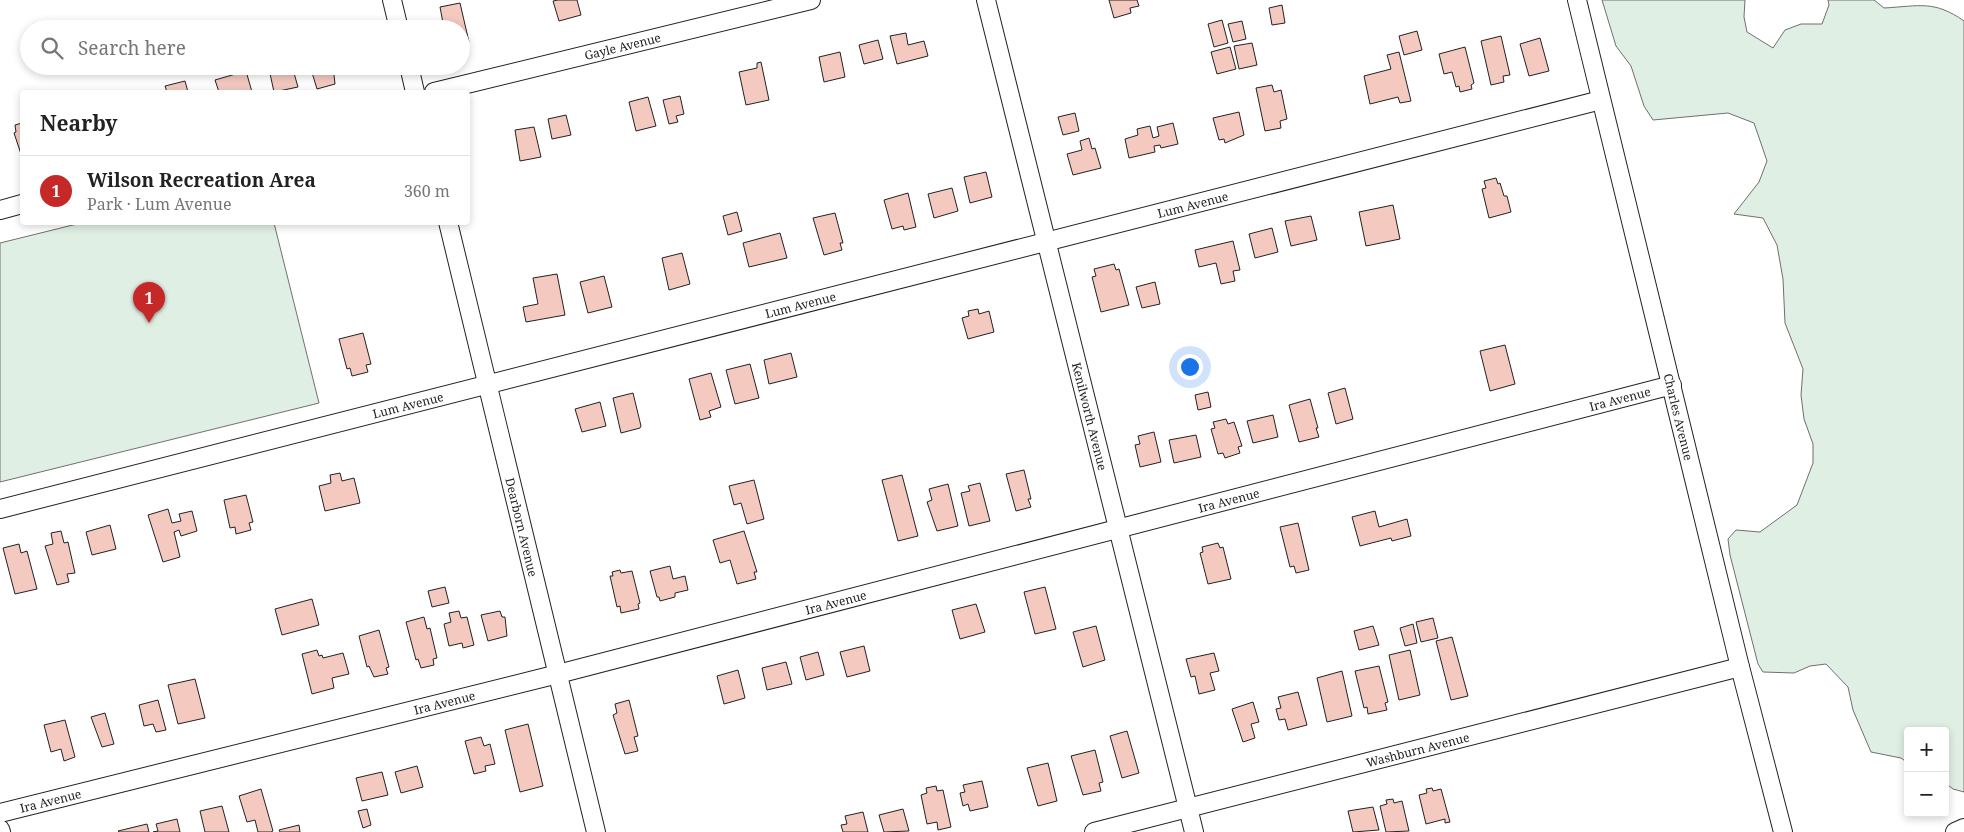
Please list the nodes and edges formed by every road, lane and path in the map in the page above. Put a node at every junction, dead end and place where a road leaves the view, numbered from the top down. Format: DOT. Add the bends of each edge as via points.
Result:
graph roads {
  1 [pos="392,0"];
  2 [pos="811,0"];
  3 [pos="986,0"];
  4 [pos="1576,0"];
  5 [pos="398,20"];
  6 [pos="411,75"];
  7 [pos="415,90"];
  8 [pos="442,90"];
  9 [pos="1601,100"];
  10 [pos="20,205"];
  11 [pos="0,210"];
  12 [pos="449,225"];
  13 [pos="1047,243"];
  14 [pos="488,384"];
  15 [pos="1672,385"];
  16 [pos="0,509"];
  17 [pos="1117,528"];
  18 [pos="1740,667"];
  19 [pos="558,674"];
  20 [pos="1188,808"];
  21 [pos="0,814"];
  22 [pos="1964,828"];
  23 [pos="596,832"];
  24 [pos="1094,832"];
  25 [pos="1194,832"];
  26 [pos="1783,832"];
  27 [pos="1955,832"];
  1 -- 5 [label="street"];
  2 -- 8 [label="street, Gayle Avenue"];
  3 -- 13 [label="street, Kenilworth Avenue"];
  4 -- 9 [label="street, Charles Avenue"];
  6 -- 7 [label="street"];
  9 -- 13 [label="street, Lum Avenue"];
  9 -- 15 [label="street, Charles Avenue"];
  10 -- 11 [label="street"];
  12 -- 14 [label="street, Dearborn Avenue"];
  13 -- 14 [label="street, Lum Avenue"];
  13 -- 17 [label="street, Kenilworth Avenue"];
  14 -- 16 [label="street, Lum Avenue"];
  14 -- 19 [label="street, Dearborn Avenue"];
  15 -- 17 [label="street, Ira Avenue"];
  15 -- 18 [label="street, Charles Avenue"];
  17 -- 19 [label="street, Ira Avenue"];
  17 -- 20 [label="street, Kenilworth Avenue"];
  18 -- 20 [label="street, Washburn Avenue"];
  18 -- 26 [label="street, Charles Avenue"];
  19 -- 21 [label="street, Ira Avenue"];
  19 -- 23 [label="street, Dearborn Avenue"];
  20 -- 24 [label="street, Washburn Avenue"];
  20 -- 25 [label="street, Kenilworth Avenue"];
  22 -- 27 [label="street"];
}
